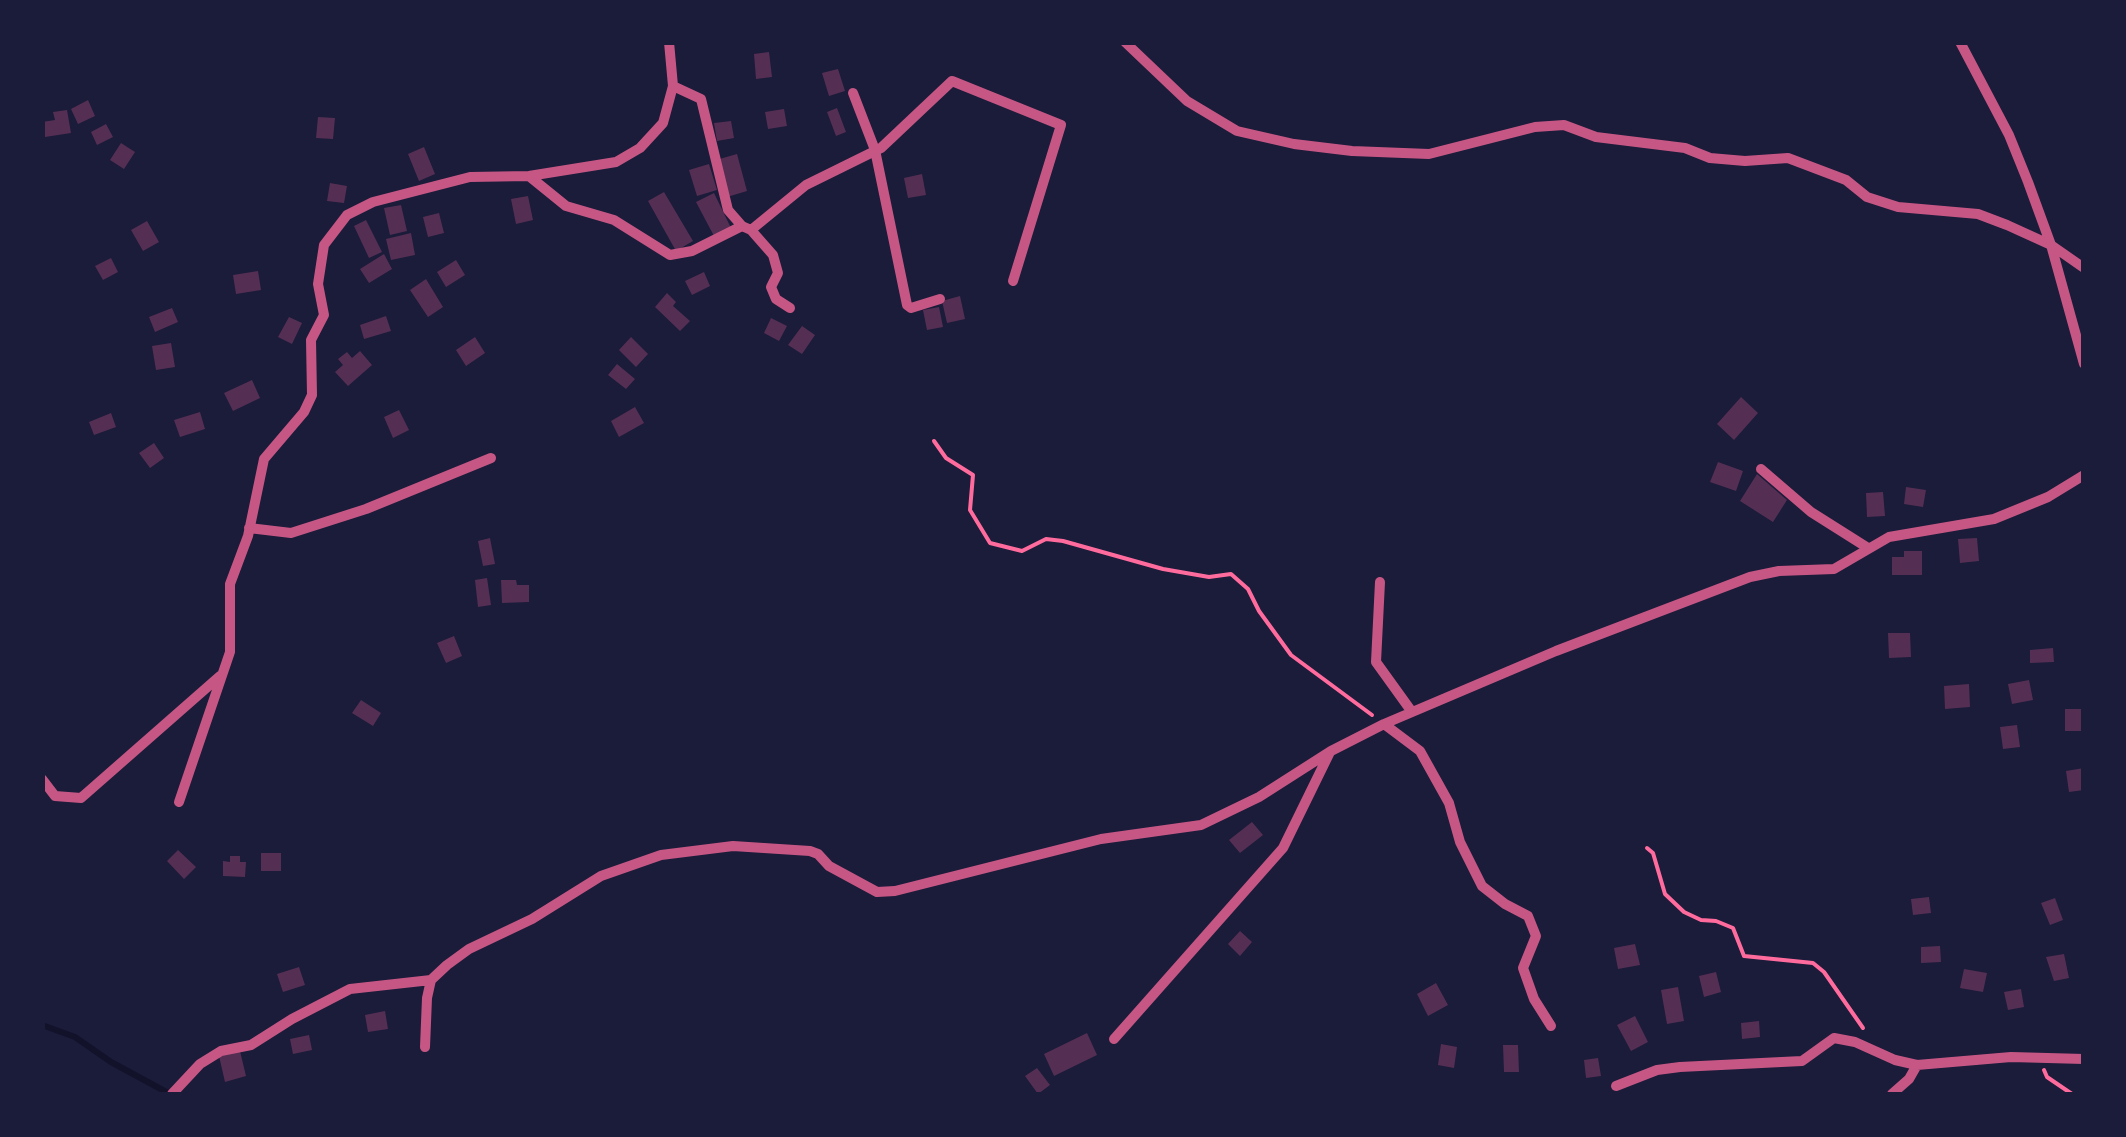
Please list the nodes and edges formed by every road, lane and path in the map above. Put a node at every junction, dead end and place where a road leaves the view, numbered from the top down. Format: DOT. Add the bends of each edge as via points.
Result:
graph roads {
  1 [pos="670,42"];
  2 [pos="1125,42"];
  3 [pos="1960,42"];
  4 [pos="673,86"];
  5 [pos="853,93"];
  6 [pos="875,150"];
  7 [pos="529,176"];
  8 [pos="747,228"];
  9 [pos="2052,245"];
  10 [pos="2084,268"];
  11 [pos="1012,281"];
  12 [pos="940,299"];
  13 [pos="790,308"];
  14 [pos="2084,364"];
  15 [pos="934,440"];
  16 [pos="491,458"];
  17 [pos="1760,469"];
  18 [pos="2084,475"];
  19 [pos="249,528"];
  20 [pos="1868,548"];
  21 [pos="1380,582"];
  22 [pos="221,675"];
  23 [pos="1412,712"];
  24 [pos="1384,724"];
  25 [pos="1331,751"];
  26 [pos="42,779"];
  27 [pos="179,802"];
  28 [pos="1647,848"];
  29 [pos="431,980"];
  30 [pos="1551,1026"];
  31 [pos="1114,1039"];
  32 [pos="425,1047"];
  33 [pos="1873,1050"];
  34 [pos="2038,1057"];
  35 [pos="2084,1059"];
  36 [pos="1917,1065"];
  37 [pos="1616,1086"];
  38 [pos="175,1091"];
  39 [pos="1892,1094"];
  40 [pos="2072,1094"];
  1 -- 4 [label="street"];
  2 -- 9 [label="street" via="1186,101 1237,130 1294,144 1429,154 1564,124 1596,137 1685,148 1710,158 1788,158 1898,207 1978,214"];
  3 -- 9 [label="street" via="2009,136"];
  4 -- 7 [label="street" via="663,123 640,148 616,162"];
  4 -- 8 [label="street" via="700,99 728,210"];
  5 -- 6 [label="street"];
  6 -- 8 [label="street" via="806,184"];
  6 -- 11 [label="street" via="952,81 1062,125"];
  6 -- 12 [label="street" via="907,305"];
  7 -- 8 [label="street" via="566,206 614,220 670,255"];
  7 -- 19 [label="street" via="490,174 374,202 334,230 324,245 318,284 324,315 311,340 312,396 264,459"];
  8 -- 13 [label="street" via="773,255 778,273 771,288"];
  9 -- 10 [label="street"];
  9 -- 14 [label="street"];
  15 -- 24 [label="path" via="946,458 973,474 970,510 990,543 1022,551 1046,539 1064,541 1163,569 1231,574 1291,654"];
  16 -- 19 [label="street" via="292,533"];
  17 -- 20 [label="street"];
  18 -- 20 [label="street" via="2012,514 1888,537"];
  19 -- 22 [label="street" via="230,584 230,652"];
  20 -- 23 [label="street" via="1834,568 1770,572 1736,582"];
  21 -- 23 [label="street" via="1376,662"];
  22 -- 26 [label="street" via="81,798 55,796"];
  22 -- 27 [label="street"];
  23 -- 24 [label="street"];
  24 -- 25 [label="street"];
  24 -- 30 [label="street" via="1420,752 1449,802 1482,886 1528,916 1536,936 1523,968"];
  25 -- 29 [label="street" via="1201,825 1101,840 895,892 878,892 810,851 733,846 661,855 602,876 469,949"];
  25 -- 31 [label="street" via="1283,848"];
  28 -- 33 [label="path" via="1665,894 1684,912 1733,928 1744,956 1812,962 1824,972"];
  29 -- 32 [label="street"];
  29 -- 38 [label="street" via="350,989 252,1045 221,1051"];
  33 -- 36 [label="street"];
  33 -- 37 [label="street" via="1834,1038 1802,1061 1680,1066"];
  34 -- 35 [label="street"];
  34 -- 36 [label="street"];
  34 -- 40 [label="path" via="2047,1078"];
  36 -- 39 [label="street"];
}
